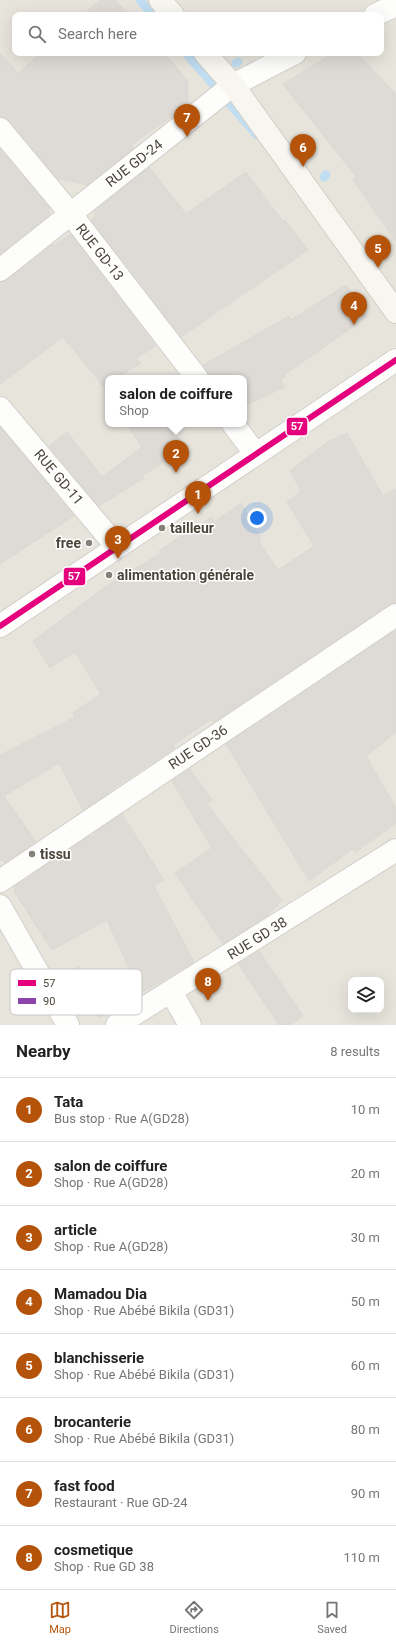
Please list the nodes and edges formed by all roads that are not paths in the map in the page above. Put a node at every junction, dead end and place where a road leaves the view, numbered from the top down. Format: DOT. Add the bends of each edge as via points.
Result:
graph roads {
  1 [pos="160,0"];
  2 [pos="396,5"];
  3 [pos="170,12"];
  4 [pos="381,12"];
  5 [pos="208,56"];
  6 [pos="289,56"];
  7 [pos="233,85"];
  8 [pos="0,129"];
  9 [pos="70,213"];
  10 [pos="0,270"];
  11 [pos="396,312"];
  12 [pos="396,360"];
  13 [pos="195,375"];
  14 [pos="0,408"];
  15 [pos="235,427"];
  16 [pos="255,453"];
  17 [pos="117,547"];
  18 [pos="396,615"];
  19 [pos="0,626"];
  20 [pos="396,850"];
  21 [pos="0,881"];
  22 [pos="0,906"];
  23 [pos="36,969"];
  24 [pos="171,992"];
  25 [pos="142,1010"];
  26 [pos="62,1015"];
  27 [pos="133,1015"];
  28 [pos="68,1025"];
  29 [pos="117,1025"];
  30 [pos="190,1025"];
  1 -- 3 [label="main road"];
  2 -- 4 [label="street"];
  5 -- 7 [label="main road"];
  6 -- 7 [label="street, RUE GD-24"];
  7 -- 9 [label="street, RUE GD-24"];
  7 -- 11 [label="main road"];
  8 -- 9 [label="street, RUE GD-13"];
  9 -- 10 [label="street, RUE GD-24"];
  9 -- 13 [label="street, RUE GD-13"];
  12 -- 16 [label="street"];
  14 -- 17 [label="street, RUE GD-11"];
  15 -- 16 [label="street"];
  16 -- 17 [label="street"];
  17 -- 19 [label="street"];
  18 -- 21 [label="street, RUE GD-36"];
  20 -- 24 [label="street, RUE GD 38"];
  22 -- 23 [label="street"];
  24 -- 25 [label="street, RUE GD 38"];
  24 -- 30 [label="street"];
  26 -- 28 [label="street"];
  27 -- 29 [label="street, RUE GD 38"];
}
